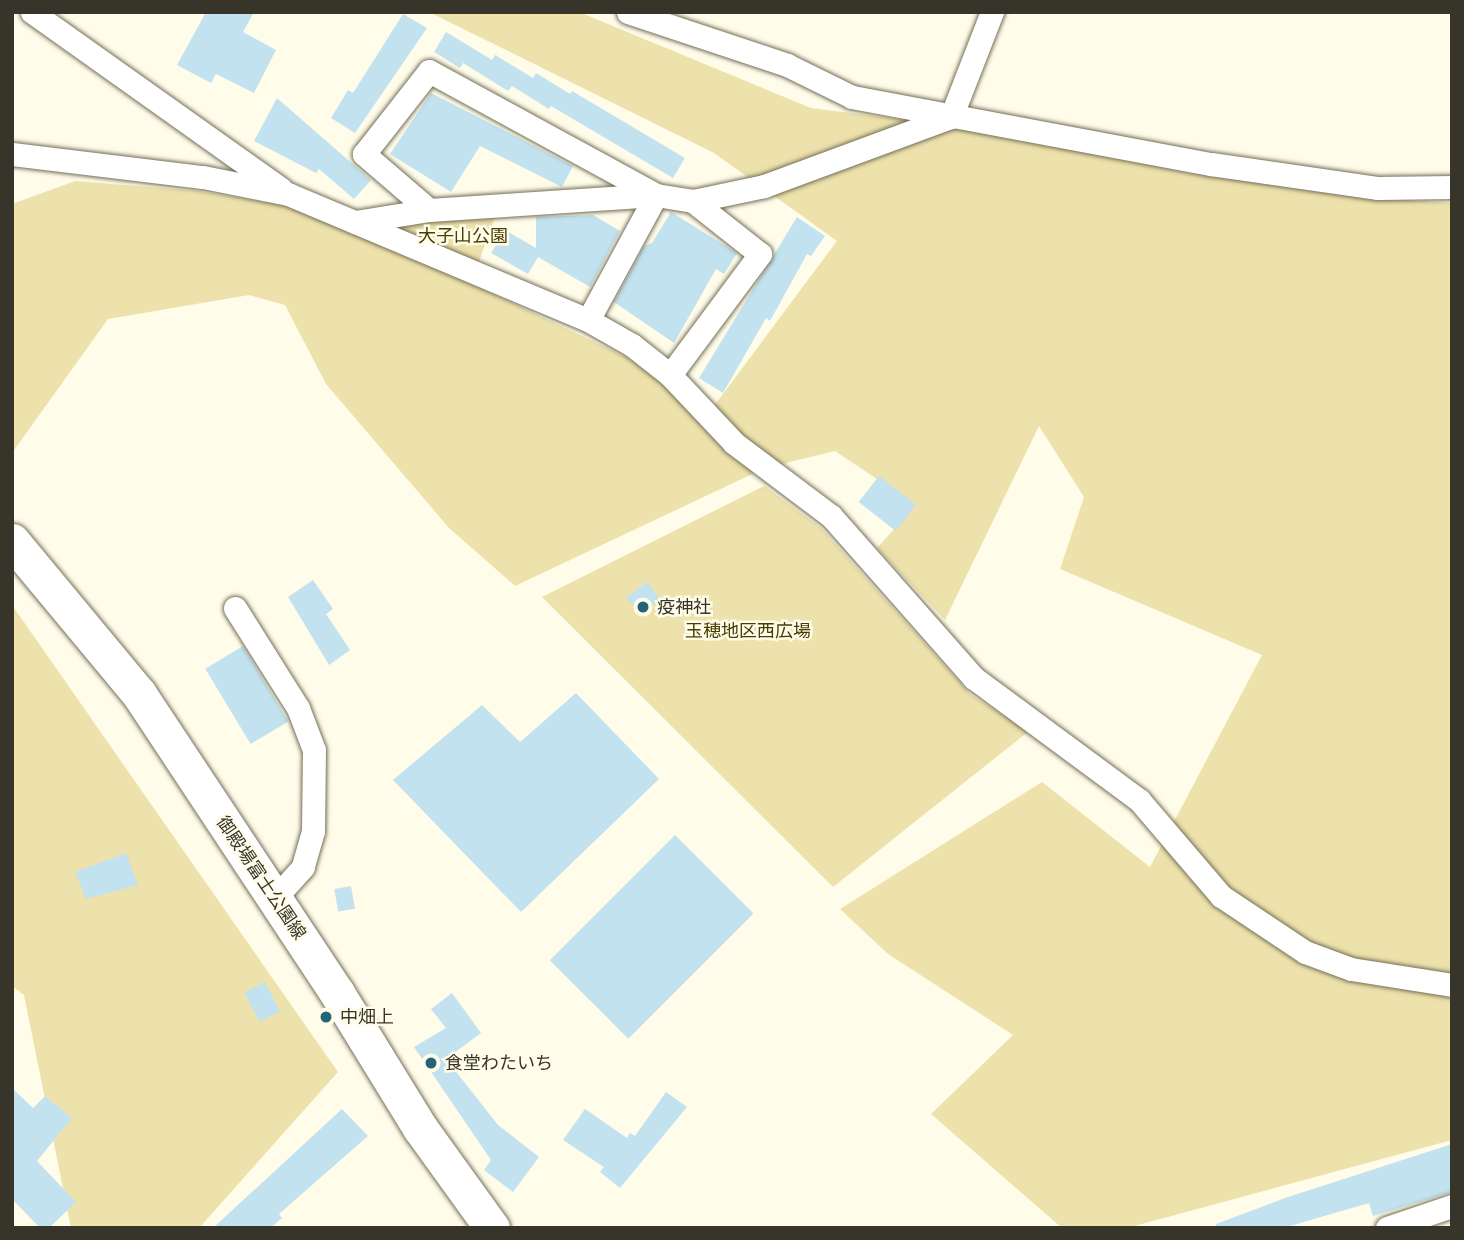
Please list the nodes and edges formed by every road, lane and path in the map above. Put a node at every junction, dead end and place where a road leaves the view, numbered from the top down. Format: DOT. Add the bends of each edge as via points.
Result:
graph roads {
  1 [pos="32,12"];
  2 [pos="628,12"];
  3 [pos="992,12"];
  4 [pos="951,117"];
  5 [pos="12,154"];
  6 [pos="1452,187"];
  7 [pos="288,194"];
  8 [pos="656,195"];
  9 [pos="693,201"];
  10 [pos="429,210"];
  11 [pos="355,222"];
  12 [pos="588,320"];
  13 [pos="670,375"];
  14 [pos="12,541"];
  15 [pos="236,608"];
  16 [pos="274,899"];
  17 [pos="1452,985"];
  18 [pos="1452,1206"];
  19 [pos="492,1228"];
  20 [pos="1387,1228"];
  1 -- 7 [label="street"];
  2 -- 4 [label="street" via="787,65 852,97"];
  3 -- 4 [label="street"];
  4 -- 6 [label="street" via="1365,186"];
  4 -- 9 [label="street" via="764,186"];
  5 -- 7 [label="street" via="203,177"];
  7 -- 11 [label="street"];
  8 -- 9 [label="street"];
  8 -- 10 [label="street"];
  8 -- 10 [label="street" via="429,71 364,154"];
  8 -- 12 [label="street"];
  9 -- 13 [label="street" via="760,254"];
  10 -- 11 [label="street"];
  11 -- 12 [label="street"];
  12 -- 13 [label="street" via="632,345"];
  13 -- 17 [label="street" via="734,443 831,516 974,678 1139,800 1221,896 1317,956 1351,969"];
  14 -- 16 [label="main road, 御殿場富士公園線" via="139,694"];
  15 -- 16 [label="street" via="299,708 314,750 313,831 303,867"];
  16 -- 19 [label="main road, 御殿場富士公園線" via="420,1128"];
  18 -- 20 [label="street"];
}
